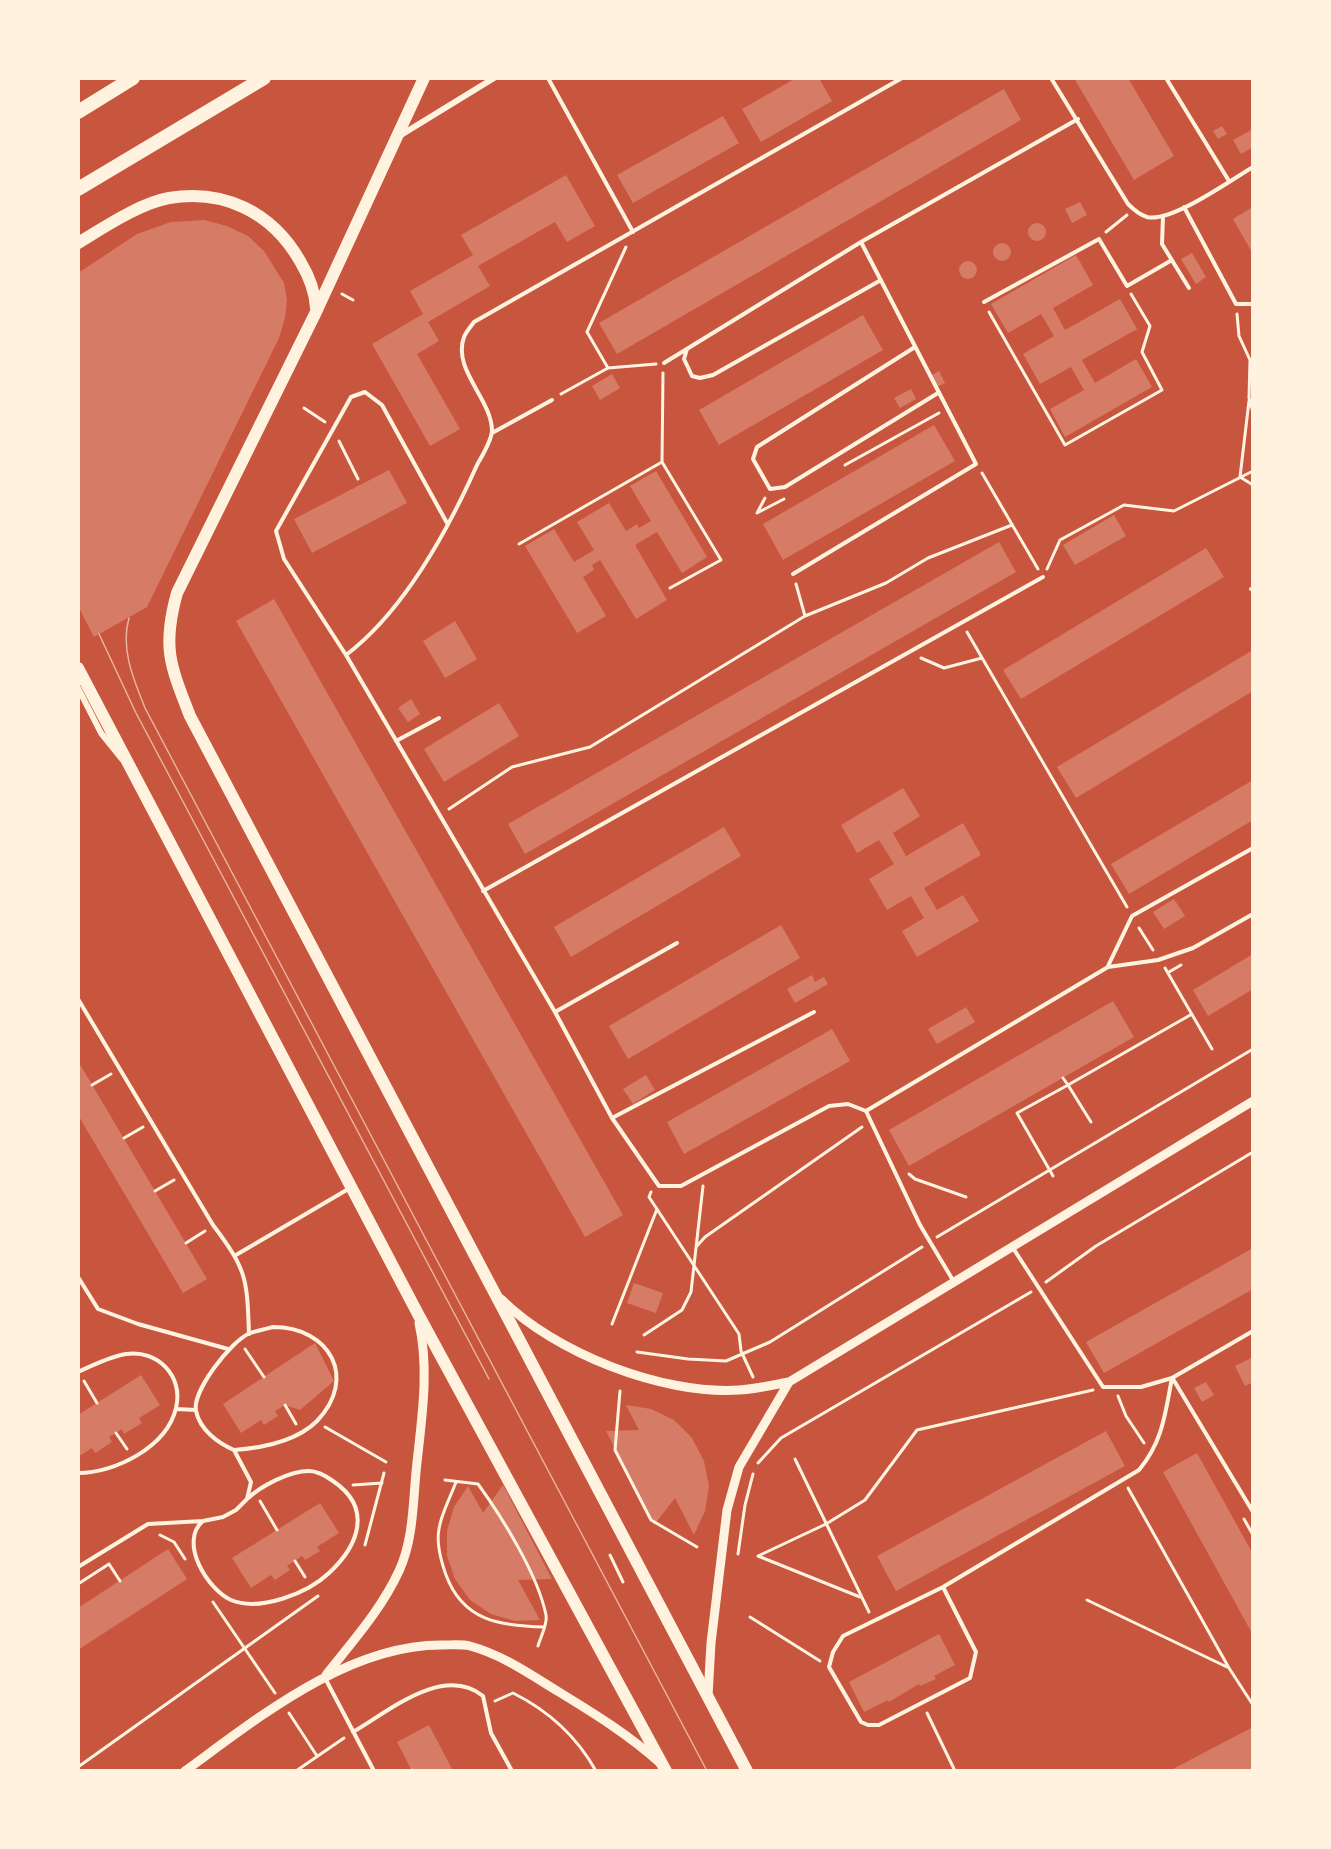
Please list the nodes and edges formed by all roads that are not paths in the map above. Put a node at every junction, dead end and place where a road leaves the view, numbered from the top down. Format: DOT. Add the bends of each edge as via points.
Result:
graph roads {
  1 [pos="133,78"];
  2 [pos="264,78"];
  3 [pos="424,78"];
  4 [pos="494,78"];
  5 [pos="548,78"];
  6 [pos="902,78"];
  7 [pos="1051,78"];
  8 [pos="1166,78"];
  9 [pos="78,112"];
  10 [pos="1078,119"];
  11 [pos="395,139"];
  12 [pos="1253,167"];
  13 [pos="1229,181"];
  14 [pos="78,189"];
  15 [pos="1184,207"];
  16 [pos="1162,216"];
  17 [pos="633,232"];
  18 [pos="861,242"];
  19 [pos="78,243"];
  20 [pos="1172,260"];
  21 [pos="881,280"];
  22 [pos="1189,288"];
  23 [pos="984,302"];
  24 [pos="1253,304"];
  25 [pos="316,312"];
  26 [pos="915,347"];
  27 [pos="687,348"];
  28 [pos="664,363"];
  29 [pos="938,393"];
  30 [pos="552,400"];
  31 [pos="492,433"];
  32 [pos="447,523"];
  33 [pos="793,574"];
  34 [pos="1043,577"];
  35 [pos="346,656"];
  36 [pos="78,668"];
  37 [pos="78,688"];
  38 [pos="439,718"];
  39 [pos="396,741"];
  40 [pos="126,764"];
  41 [pos="1253,848"];
  42 [pos="483,891"];
  43 [pos="1253,914"];
  44 [pos="677,944"];
  45 [pos="1108,967"];
  46 [pos="78,999"];
  47 [pos="555,1012"];
  48 [pos="814,1012"];
  49 [pos="1253,1101"];
  50 [pos="866,1111"];
  51 [pos="612,1118"];
  52 [pos="351,1188"];
  53 [pos="1013,1247"];
  54 [pos="236,1255"];
  55 [pos="78,1277"];
  56 [pos="954,1282"];
  57 [pos="491,1289"];
  58 [pos="418,1314"];
  59 [pos="1253,1331"];
  60 [pos="249,1334"];
  61 [pos="228,1349"];
  62 [pos="78,1372"];
  63 [pos="1172,1378"];
  64 [pos="789,1382"];
  65 [pos="176,1408"];
  66 [pos="195,1410"];
  67 [pos="234,1450"];
  68 [pos="78,1473"];
  69 [pos="247,1499"];
  70 [pos="1253,1512"];
  71 [pos="203,1521"];
  72 [pos="78,1567"];
  73 [pos="943,1587"];
  74 [pos="324,1677"];
  75 [pos="708,1699"];
  76 [pos="353,1732"];
  77 [pos="664,1769"];
  78 [pos="185,1771"];
  79 [pos="374,1771"];
  80 [pos="512,1771"];
  81 [pos="747,1771"];
  1 -- 9 [label="highway"];
  2 -- 14 [label="highway"];
  3 -- 11 [label="main road"];
  4 -- 11 [label="street"];
  5 -- 17 [label="lane"];
  6 -- 17 [label="lane"];
  7 -- 10 [label="lane"];
  8 -- 13 [label="lane"];
  10 -- 16 [label="lane" via="1135,210 1148,217"];
  10 -- 18 [label="lane"];
  11 -- 25 [label="main road"];
  12 -- 13 [label="lane"];
  13 -- 15 [label="lane"];
  15 -- 16 [label="lane"];
  15 -- 24 [label="lane" via="1236,304"];
  16 -- 20 [label="lane" via="1162,244"];
  17 -- 31 [label="lane" via="474,322 464,337 463,357 485,404"];
  18 -- 21 [label="lane"];
  18 -- 27 [label="lane"];
  19 -- 25 [label="main road" via="167,198 203,196 227,200 270,221 291,245 315,293"];
  20 -- 22 [label="lane"];
  20 -- 23 [label="lane" via="1127,286 1099,239"];
  21 -- 26 [label="lane"];
  21 -- 27 [label="lane" via="713,375 692,376 684,359"];
  25 -- 57 [label="main road" via="177,593 168,627 172,669 190,716"];
  26 -- 29 [label="lane"];
  26 -- 29 [label="lane" via="757,447 753,459 770,489 785,487"];
  27 -- 28 [label="lane"];
  29 -- 33 [label="lane" via="976,464"];
  30 -- 31 [label="lane"];
  31 -- 32 [label="lane" via="465,494"];
  32 -- 35 [label="lane" via="416,579 394,608"];
  32 -- 35 [label="lane" via="382,405 365,392 351,397 276,531 284,559"];
  34 -- 42 [label="lane"];
  35 -- 39 [label="lane"];
  36 -- 40 [label="main road"];
  37 -- 40 [label="street" via="101,733"];
  38 -- 39 [label="lane"];
  39 -- 42 [label="lane"];
  40 -- 52 [label="main road"];
  41 -- 45 [label="lane" via="1132,916"];
  42 -- 47 [label="lane"];
  43 -- 45 [label="lane" via="1193,948 1158,960"];
  44 -- 47 [label="lane"];
  45 -- 50 [label="lane"];
  46 -- 54 [label="lane" via="213,1225"];
  47 -- 51 [label="lane"];
  48 -- 51 [label="lane"];
  49 -- 53 [label="street"];
  50 -- 51 [label="lane" via="848,1104 829,1106 681,1186 670,1188 659,1186"];
  50 -- 56 [label="lane"];
  52 -- 54 [label="lane"];
  52 -- 58 [label="main road"];
  53 -- 56 [label="street"];
  53 -- 63 [label="lane" via="1103,1387 1142,1387"];
  54 -- 60 [label="lane" via="247,1290"];
  55 -- 61 [label="lane" via="98,1309"];
  56 -- 64 [label="street"];
  57 -- 64 [label="street" via="522,1320 547,1336 628,1372 681,1387 739,1390"];
  57 -- 75 [label="main road"];
  58 -- 74 [label="street" via="425,1366 408,1541 400,1569 384,1600"];
  58 -- 77 [label="main road"];
  59 -- 63 [label="lane"];
  60 -- 61 [label="lane"];
  60 -- 67 [label="lane" via="273,1328 295,1329 314,1336 326,1347 336,1377 328,1407 316,1422 269,1444"];
  61 -- 66 [label="lane" via="208,1379"];
  62 -- 65 [label="lane" via="104,1360 143,1354 161,1361 171,1373 177,1391"];
  63 -- 70 [label="lane"];
  63 -- 73 [label="lane" via="1161,1434 1139,1470"];
  64 -- 75 [label="street" via="739,1467 727,1510"];
  65 -- 66 [label="lane"];
  65 -- 68 [label="lane" via="157,1437 133,1458 108,1470"];
  66 -- 67 [label="lane" via="211,1436"];
  67 -- 69 [label="lane" via="251,1482"];
  69 -- 71 [label="lane" via="223,1517"];
  69 -- 71 [label="lane" via="287,1477 309,1471 323,1474 352,1500 359,1520 355,1537 328,1574 315,1583 275,1599 242,1603 219,1593 196,1559 196,1527"];
  71 -- 72 [label="lane" via="142,1527"];
  73 -- 73 [label="lane" via="843,1636 829,1667 861,1722 879,1725 970,1678 976,1652"];
  74 -- 76 [label="lane"];
  74 -- 77 [label="street" via="408,1648 468,1646 495,1654 614,1726"];
  74 -- 78 [label="street"];
  75 -- 81 [label="main road"];
  76 -- 79 [label="lane"];
  76 -- 80 [label="lane" via="421,1693 464,1685 483,1696 491,1733"];
}
